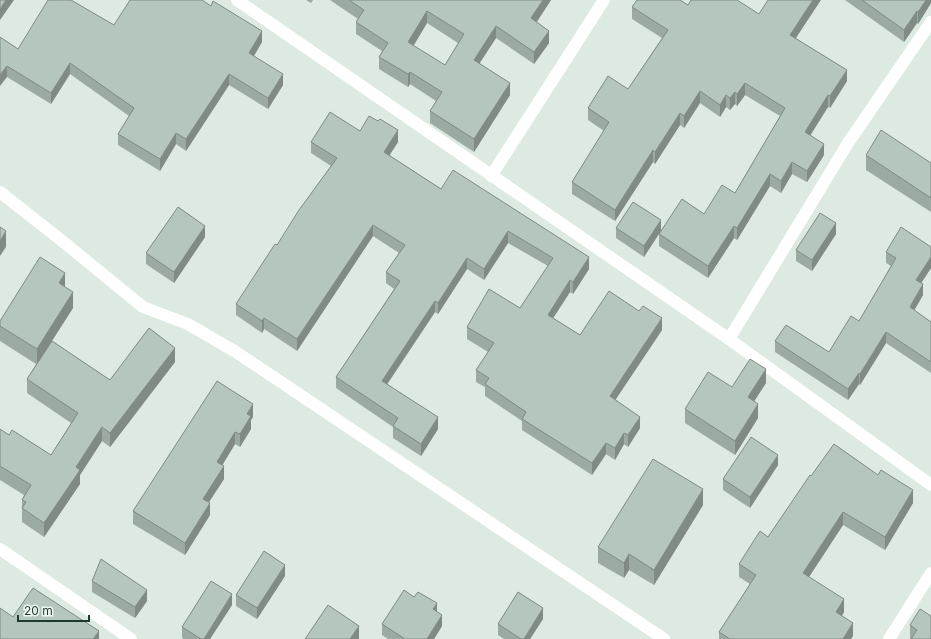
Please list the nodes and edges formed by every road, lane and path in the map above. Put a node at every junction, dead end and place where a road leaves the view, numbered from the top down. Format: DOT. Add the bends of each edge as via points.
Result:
graph roads {
  1 [pos="604,0"];
  2 [pos="243,2"];
  3 [pos="931,22"];
  4 [pos="491,176"];
  5 [pos="0,192"];
  6 [pos="729,339"];
  7 [pos="931,485"];
  8 [pos="0,550"];
  9 [pos="931,574"];
  10 [pos="131,639"];
  11 [pos="664,639"];
  12 [pos="888,639"];
  1 -- 4 [label="street"];
  2 -- 4 [label="street"];
  3 -- 6 [label="street" via="848,143"];
  4 -- 6 [label="street"];
  5 -- 11 [label="street" via="143,307 188,324 236,352"];
  6 -- 7 [label="street"];
  8 -- 10 [label="street"];
  9 -- 12 [label="street"];
}
